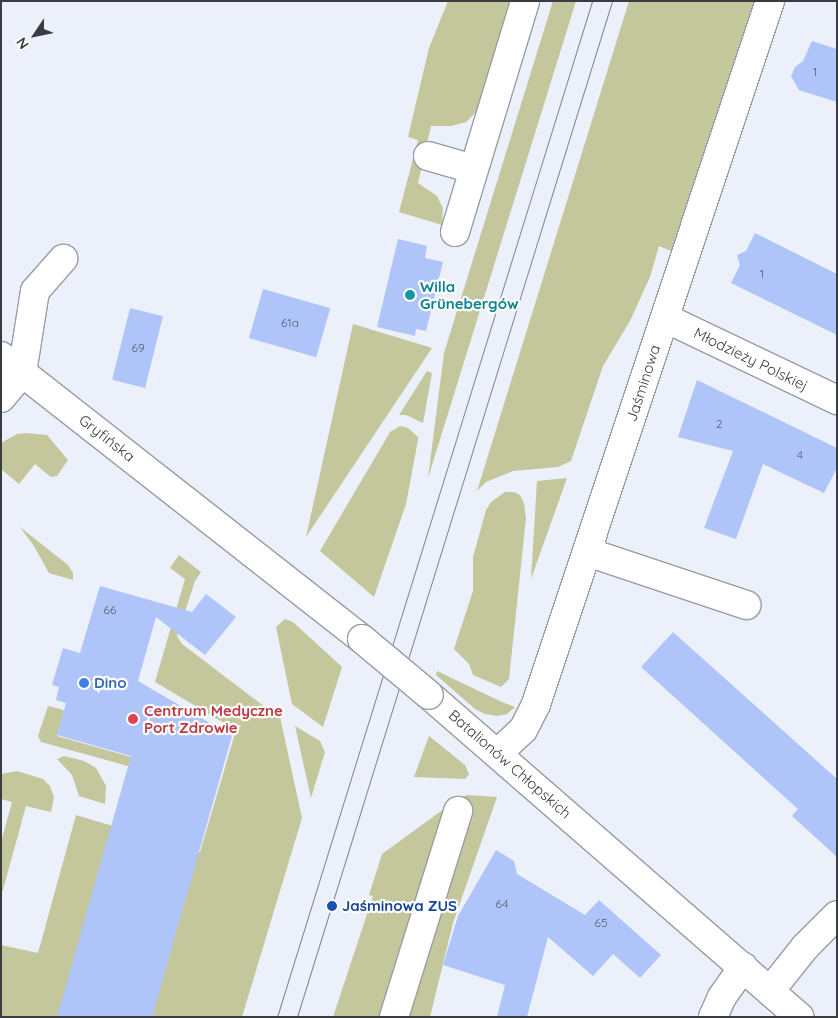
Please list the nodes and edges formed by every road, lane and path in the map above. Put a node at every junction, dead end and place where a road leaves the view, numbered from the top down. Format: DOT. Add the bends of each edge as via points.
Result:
graph roads {
  1 [pos="525,1"];
  2 [pos="770,1"];
  3 [pos="428,156"];
  4 [pos="474,169"];
  5 [pos="455,232"];
  6 [pos="63,259"];
  7 [pos="665,318"];
  8 [pos="12,364"];
  9 [pos="1,398"];
  10 [pos="837,400"];
  11 [pos="212,520"];
  12 [pos="587,552"];
  13 [pos="746,605"];
  14 [pos="498,753"];
  15 [pos="458,810"];
  16 [pos="837,915"];
  17 [pos="743,967"];
  18 [pos="770,991"];
  19 [pos="394,1017"];
  20 [pos="713,1017"];
  21 [pos="800,1017"];
  1 -- 4 [label="street"];
  2 -- 7 [label="street, Jaśminowa"];
  3 -- 4 [label="street"];
  4 -- 5 [label="street"];
  6 -- 8 [label="street" via="35,291"];
  7 -- 10 [label="street, Młodzieży Polskiej"];
  7 -- 12 [label="street, Jaśminowa"];
  8 -- 9 [label="street"];
  8 -- 11 [label="street, Gryfińska"];
  11 -- 14 [label="street, Batalionów Chłopskich, bridge"];
  12 -- 13 [label="street"];
  12 -- 14 [label="street, Jaśminowa" via="528,724"];
  14 -- 17 [label="street, Batalionów Chłopskich"];
  15 -- 19 [label="street"];
  16 -- 18 [label="street" via="805,947"];
  17 -- 18 [label="street, Batalionów Chłopskich"];
  17 -- 20 [label="street" via="722,997"];
  18 -- 21 [label="street, Batalionów Chłopskich"];
}
